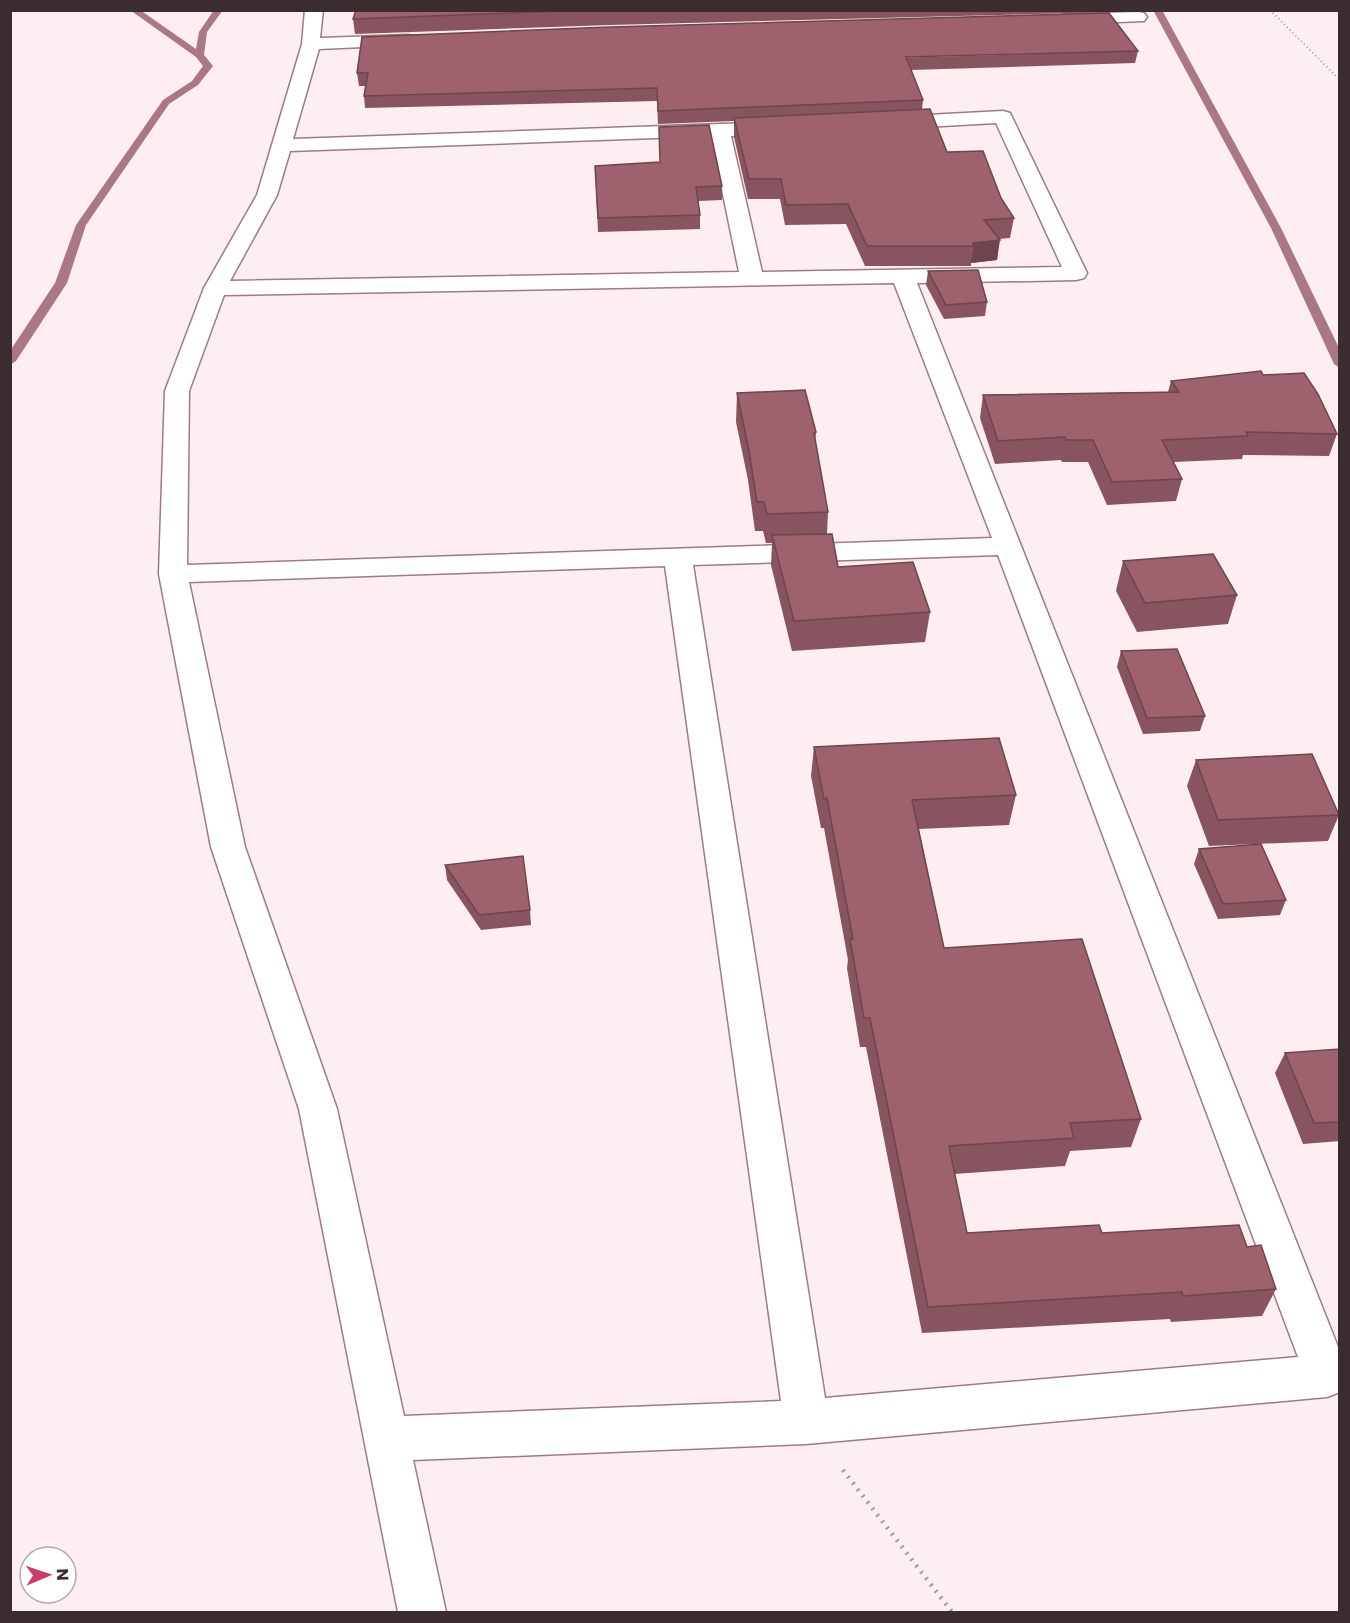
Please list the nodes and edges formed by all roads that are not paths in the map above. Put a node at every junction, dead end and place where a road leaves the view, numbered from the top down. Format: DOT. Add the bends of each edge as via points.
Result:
graph roads {
  1 [pos="314,10"];
  2 [pos="1138,17"];
  3 [pos="1056,19"];
  4 [pos="431,39"];
  5 [pos="311,44"];
  6 [pos="873,123"];
  7 [pos="802,126"];
  8 [pos="720,130"];
  9 [pos="281,145"];
  10 [pos="903,276"];
  11 [pos="752,279"];
  12 [pos="215,288"];
  13 [pos="1009,546"];
  14 [pos="678,557"];
  15 [pos="173,574"];
  16 [pos="806,1422"];
  17 [pos="386,1439"];
  18 [pos="422,1612"];
  1 -- 5 [label="street"];
  2 -- 3 [label="street"];
  4 -- 5 [label="street"];
  5 -- 9 [label="street"];
  6 -- 10 [label="street" via="1003,117 1076,273"];
  7 -- 8 [label="street"];
  8 -- 9 [label="street"];
  8 -- 11 [label="street"];
  9 -- 12 [label="street" via="267,195"];
  10 -- 11 [label="street"];
  10 -- 13 [label="street"];
  11 -- 12 [label="street"];
  12 -- 15 [label="street" via="177,391"];
  13 -- 14 [label="street"];
  13 -- 16 [label="street" via="1326,1376"];
  14 -- 15 [label="street"];
  14 -- 16 [label="street"];
  15 -- 17 [label="street" via="228,847 318,1109"];
  16 -- 17 [label="street"];
  17 -- 18 [label="street"];
}
